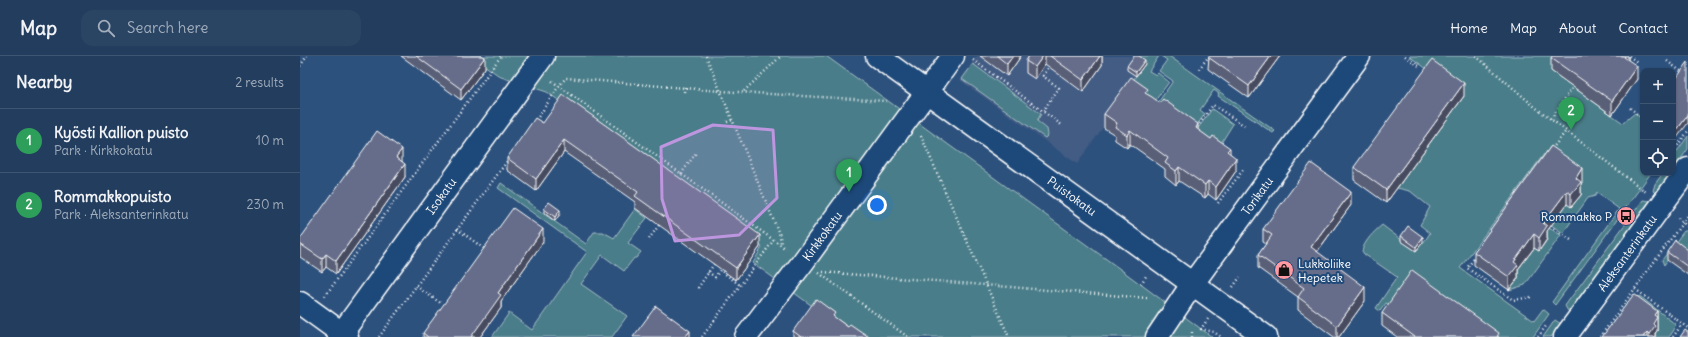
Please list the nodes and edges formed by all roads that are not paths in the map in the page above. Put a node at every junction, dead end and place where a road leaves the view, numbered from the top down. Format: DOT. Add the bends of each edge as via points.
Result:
graph roads {
  1 [pos="877,56"];
  2 [pos="1358,56"];
  3 [pos="962,57"];
  4 [pos="539,62"];
  5 [pos="927,91"];
  6 [pos="1688,169"];
  7 [pos="1194,284"];
  8 [pos="306,308"];
  9 [pos="342,336"];
  10 [pos="746,337"];
  11 [pos="1157,337"];
  12 [pos="1266,337"];
  13 [pos="1565,337"];
  1 -- 5 [label="street, Puistokatu"];
  2 -- 7 [label="street, Torikatu"];
  3 -- 5 [label="street, Kirkkokatu"];
  4 -- 9 [label="street, Isokatu"];
  5 -- 7 [label="street, Puistokatu"];
  5 -- 10 [label="street, Kirkkokatu" via="810,266"];
  6 -- 13 [label="street, Aleksanterinkatu"];
  7 -- 11 [label="street, Torikatu"];
  7 -- 12 [label="street, Puistokatu"];
  8 -- 9 [label="street"];
}
